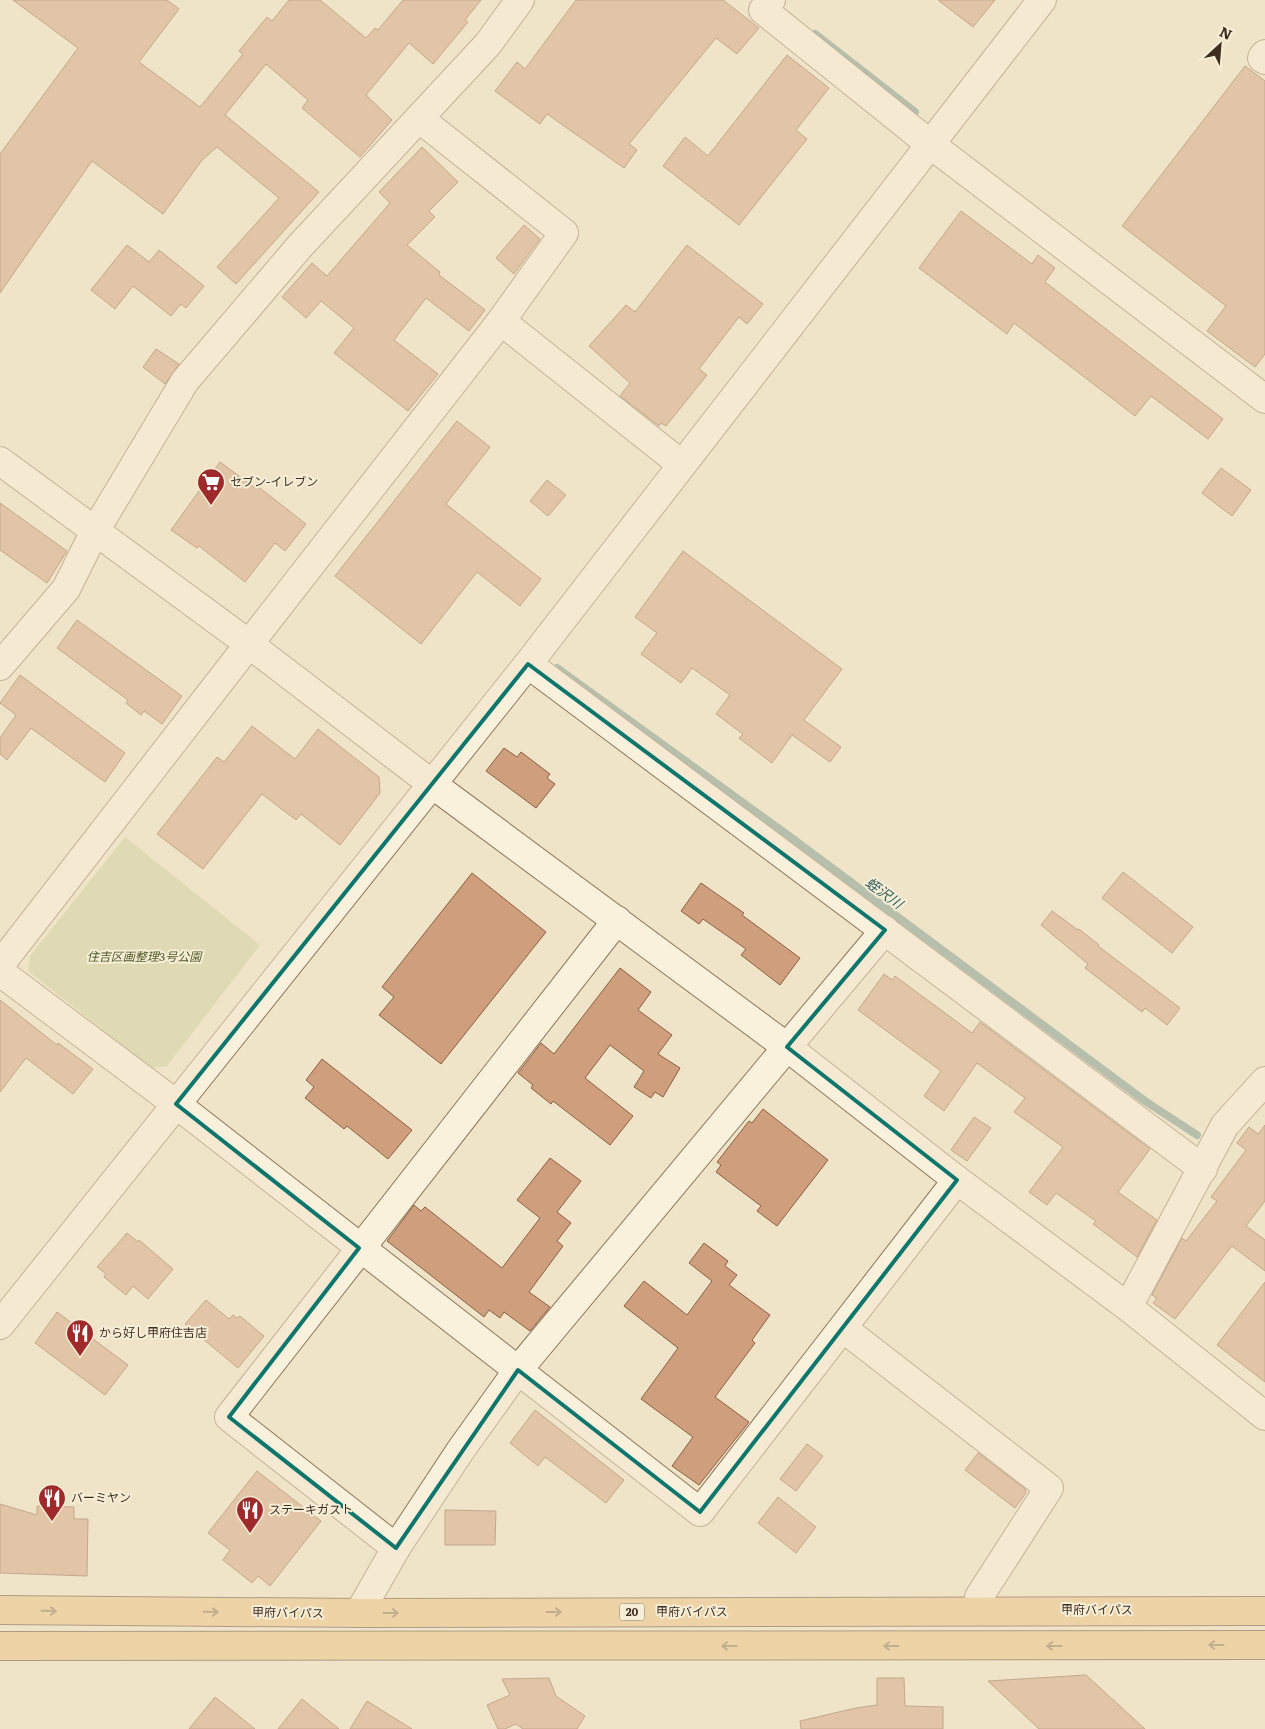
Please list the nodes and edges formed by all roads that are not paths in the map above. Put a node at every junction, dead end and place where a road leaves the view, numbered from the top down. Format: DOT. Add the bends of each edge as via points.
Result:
graph roads {
  1 [pos="520,0"];
  2 [pos="1042,0"];
  3 [pos="761,3"];
  4 [pos="1265,54"];
  5 [pos="1265,60"];
  6 [pos="420,120"];
  7 [pos="930,144"];
  8 [pos="501,321"];
  9 [pos="1265,399"];
  10 [pos="0,461"];
  11 [pos="681,464"];
  12 [pos="95,531"];
  13 [pos="249,644"];
  14 [pos="528,664"];
  15 [pos="0,666"];
  16 [pos="432,784"];
  17 [pos="616,920"];
  18 [pos="885,930"];
  19 [pos="0,965"];
  20 [pos="0,972"];
  21 [pos="787,1047"];
  22 [pos="1265,1081"];
  23 [pos="176,1104"];
  24 [pos="1203,1169"];
  25 [pos="958,1180"];
  26 [pos="360,1248"];
  27 [pos="1128,1307"];
  28 [pos="0,1326"];
  29 [pos="844,1328"];
  30 [pos="518,1370"];
  31 [pos="1265,1416"];
  32 [pos="396,1548"];
  33 [pos="0,1610"];
  34 [pos="979,1610"];
  35 [pos="1265,1611"];
  36 [pos="358,1613"];
  37 [pos="1265,1645"];
  38 [pos="0,1646"];
  1 -- 6 [label="street" via="488,44"];
  2 -- 7 [label="street"];
  3 -- 7 [label="street"];
  4 -- 5 [label="street" via="1262,58"];
  6 -- 8 [label="street" via="564,234"];
  6 -- 12 [label="street" via="300,246 185,381"];
  7 -- 9 [label="street"];
  7 -- 11 [label="street"];
  8 -- 11 [label="street"];
  8 -- 13 [label="street"];
  10 -- 12 [label="street"];
  11 -- 14 [label="street"];
  12 -- 13 [label="street"];
  12 -- 15 [label="street" via="66,589"];
  13 -- 16 [label="street"];
  13 -- 19 [label="street"];
  14 -- 16 [label="street"];
  14 -- 18 [label="street"];
  16 -- 17 [label="street"];
  16 -- 23 [label="street"];
  17 -- 21 [label="street"];
  17 -- 26 [label="street"];
  18 -- 21 [label="street"];
  18 -- 24 [label="street"];
  20 -- 23 [label="street"];
  21 -- 25 [label="street"];
  21 -- 30 [label="street"];
  22 -- 24 [label="street" via="1225,1125"];
  23 -- 26 [label="street"];
  23 -- 28 [label="street"];
  24 -- 27 [label="street"];
  25 -- 27 [label="street"];
  25 -- 29 [label="street"];
  26 -- 30 [label="street"];
  26 -- 32 [label="street" via="229,1417"];
  27 -- 31 [label="street"];
  29 -- 30 [label="street" via="700,1512"];
  29 -- 34 [label="street" via="1049,1488 979,1597"];
  30 -- 32 [label="street"];
  32 -- 36 [label="street"];
  33 -- 36 [label="highway, 甲府バイパス / 20, one-way"];
  34 -- 35 [label="highway, 甲府バイパス / 20"];
  36 -- 34 [label="highway, 甲府バイパス / 20, one-way"];
  37 -- 38 [label="highway, one-way"];
}
